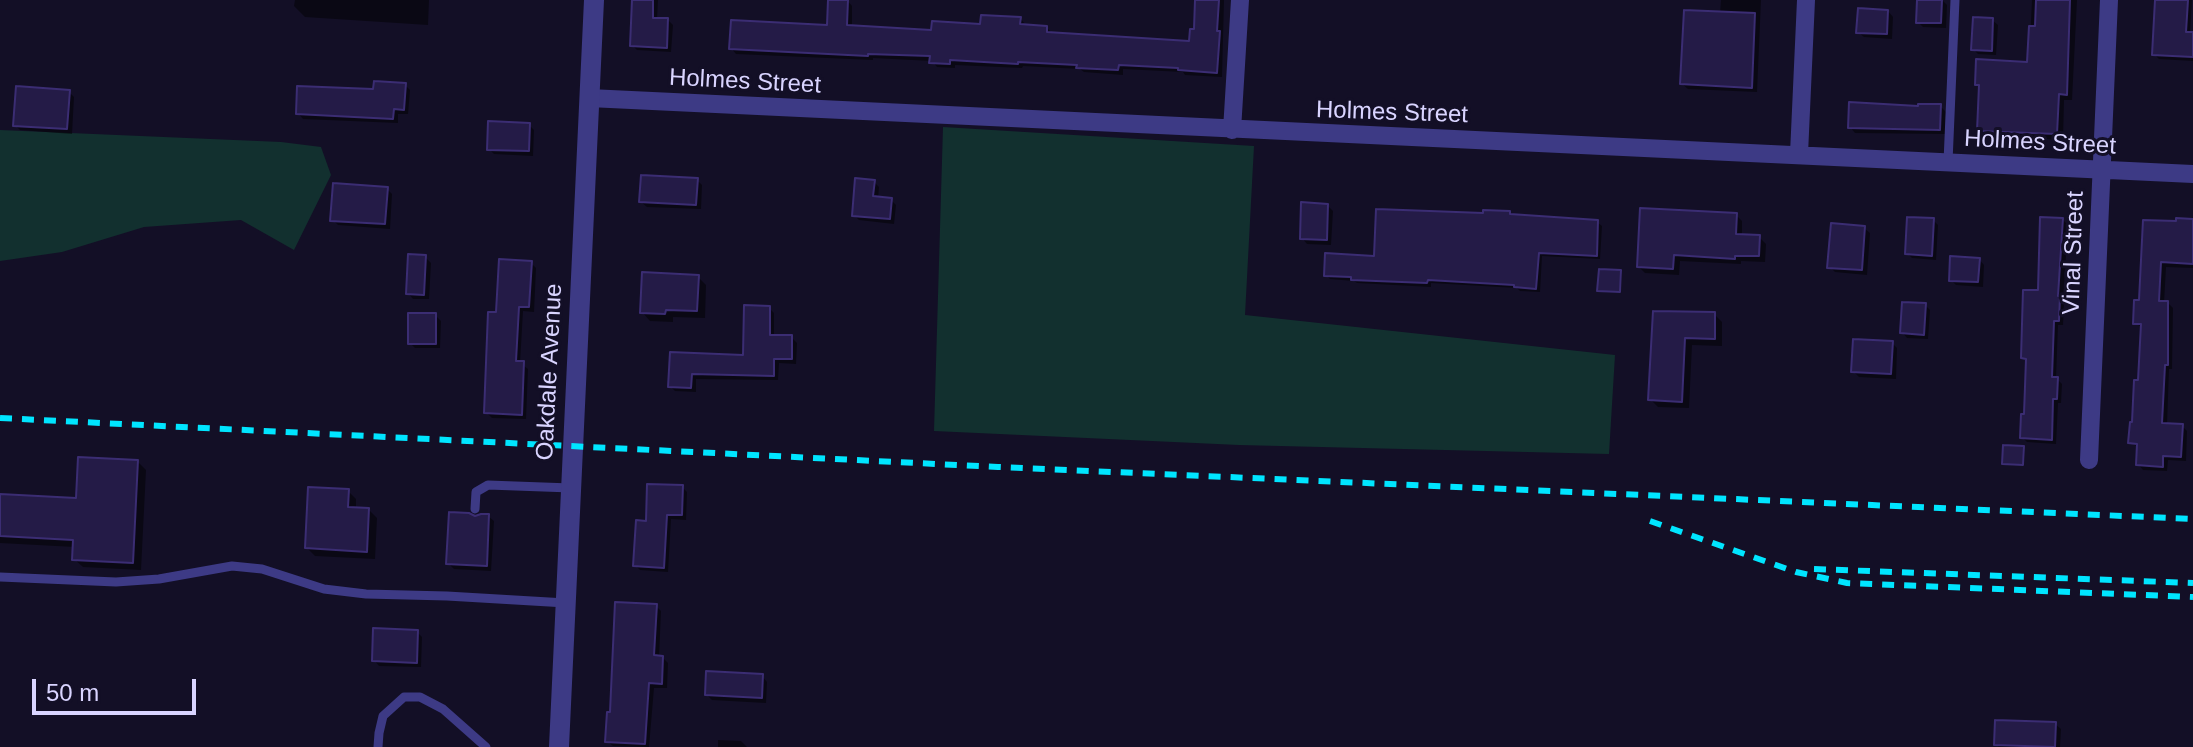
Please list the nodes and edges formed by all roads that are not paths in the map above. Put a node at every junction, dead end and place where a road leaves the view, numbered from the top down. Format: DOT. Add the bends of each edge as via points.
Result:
graph roads {
  1 [pos="594,0"];
  2 [pos="1240,0"];
  3 [pos="1806,0"];
  4 [pos="1955,0"];
  5 [pos="2109,0"];
  6 [pos="589,98"];
  7 [pos="1232,130"];
  8 [pos="1799,154"];
  9 [pos="1948,162"];
  10 [pos="2101,170"];
  11 [pos="2193,174"];
  12 [pos="2089,460"];
  13 [pos="571,488"];
  14 [pos="475,509"];
  15 [pos="0,577"];
  16 [pos="566,603"];
  17 [pos="378,747"];
  18 [pos="486,747"];
  19 [pos="559,747"];
  1 -- 6 [label="street, Oakdale Avenue"];
  2 -- 7 [label="street"];
  3 -- 8 [label="street"];
  4 -- 9 [label="lane"];
  5 -- 10 [label="street, Vinal Street"];
  6 -- 7 [label="street, Holmes Street"];
  6 -- 13 [label="street, Oakdale Avenue"];
  7 -- 8 [label="street, Holmes Street"];
  8 -- 9 [label="street, Holmes Street"];
  9 -- 10 [label="street, Holmes Street"];
  10 -- 11 [label="street, Holmes Street"];
  10 -- 12 [label="street, Vinal Street"];
  13 -- 14 [label="lane" via="488,485 476,492"];
  13 -- 16 [label="street, Oakdale Avenue"];
  15 -- 16 [label="lane" via="116,582 232,566 366,594"];
  16 -- 19 [label="street, Oakdale Avenue"];
  17 -- 18 [label="lane" via="383,716 404,697 420,697 443,709"];
}
